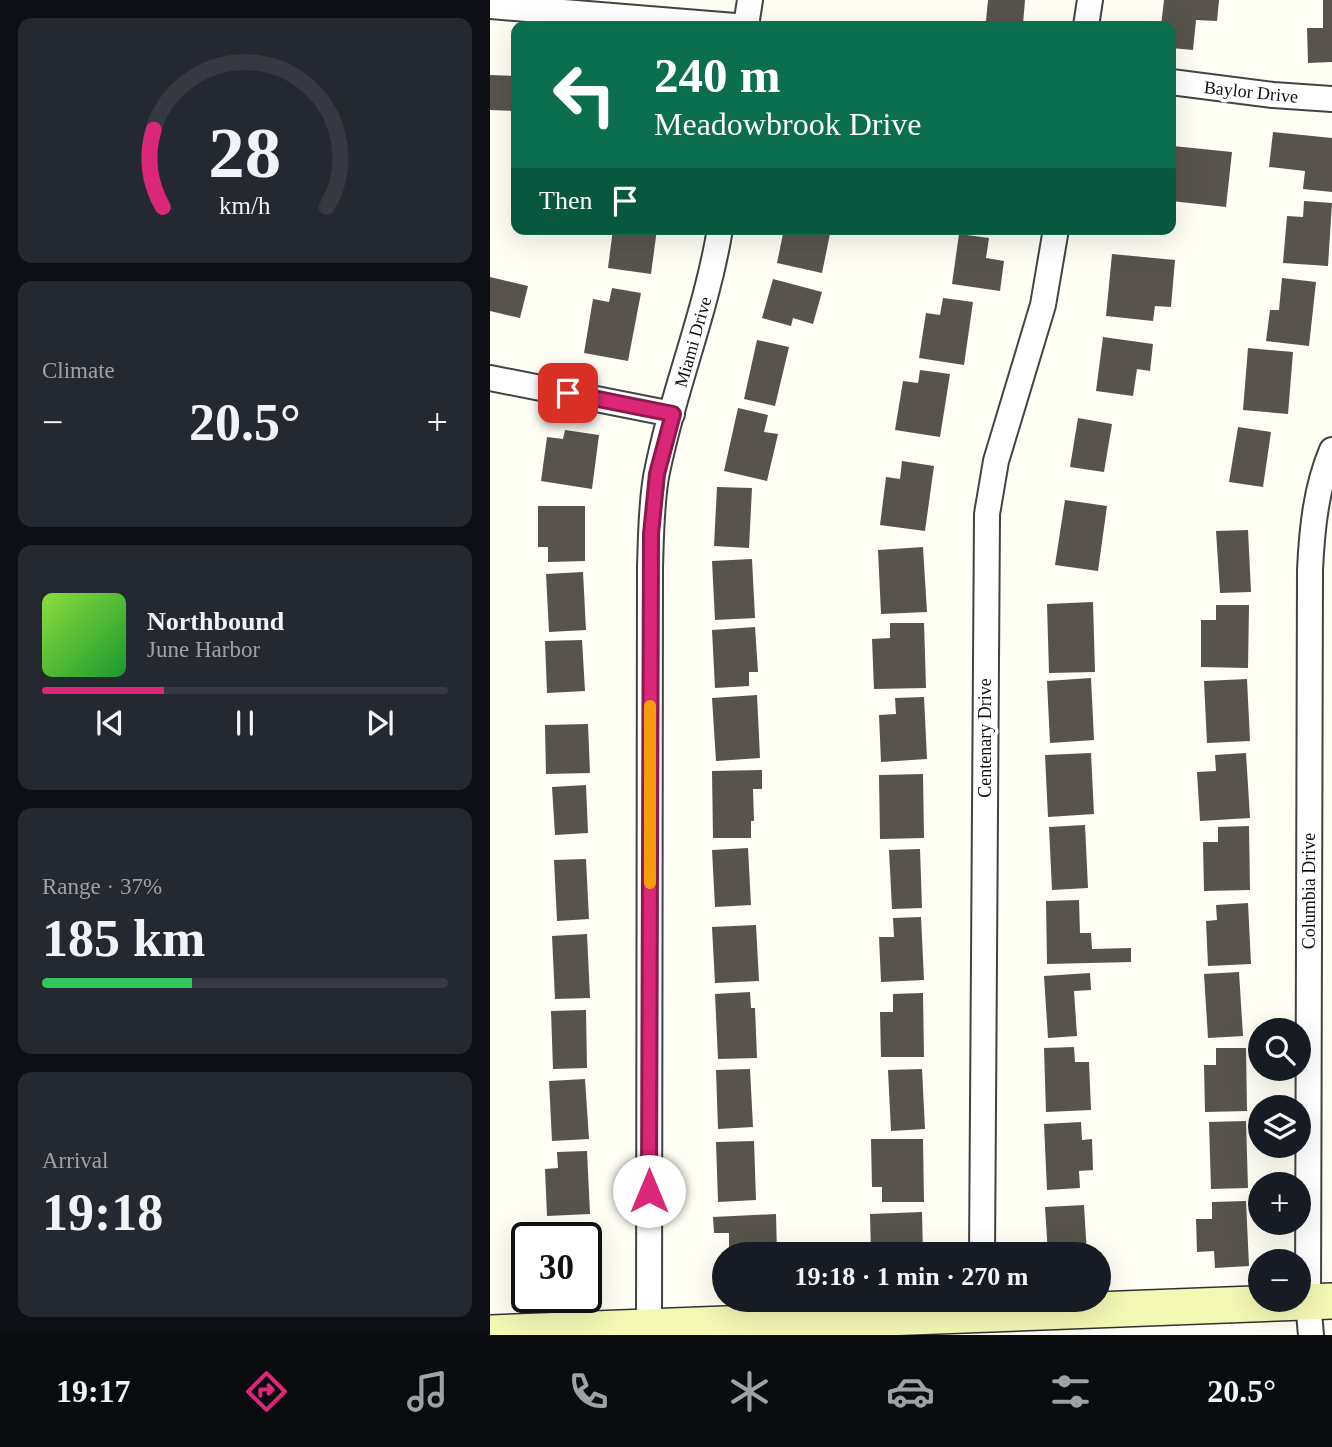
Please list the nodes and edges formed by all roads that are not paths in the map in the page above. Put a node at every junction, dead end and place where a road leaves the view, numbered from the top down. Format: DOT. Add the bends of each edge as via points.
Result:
graph roads {
  1 [pos="750,0"];
  2 [pos="1090,0"];
  3 [pos="490,6"];
  4 [pos="674,21"];
  5 [pos="747,21"];
  6 [pos="1087,21"];
  7 [pos="1176,83"];
  8 [pos="1332,99"];
  9 [pos="719,235"];
  10 [pos="1055,235"];
  11 [pos="490,378"];
  12 [pos="673,414"];
  13 [pos="1332,450"];
  14 [pos="982,1242"];
  15 [pos="1317,1313"];
  16 [pos="982,1316"];
  17 [pos="649,1331"];
  18 [pos="490,1333"];
  1 -- 5 [label="street"];
  2 -- 6 [label="street"];
  3 -- 4 [label="street"];
  7 -- 8 [label="street, Baylor Drive"];
  9 -- 12 [label="street, Miami Drive"];
  10 -- 14 [label="street, Centenary Drive" via="1043,305 996,461 988,514"];
  11 -- 12 [label="street"];
  12 -- 17 [label="street, Miami Drive" via="655,482 651,534"];
  13 -- 15 [label="street, Columbia Drive" via="1314,512 1310,570"];
  15 -- 16 [label="street"];
  16 -- 17 [label="street"];
  17 -- 18 [label="street"];
}
